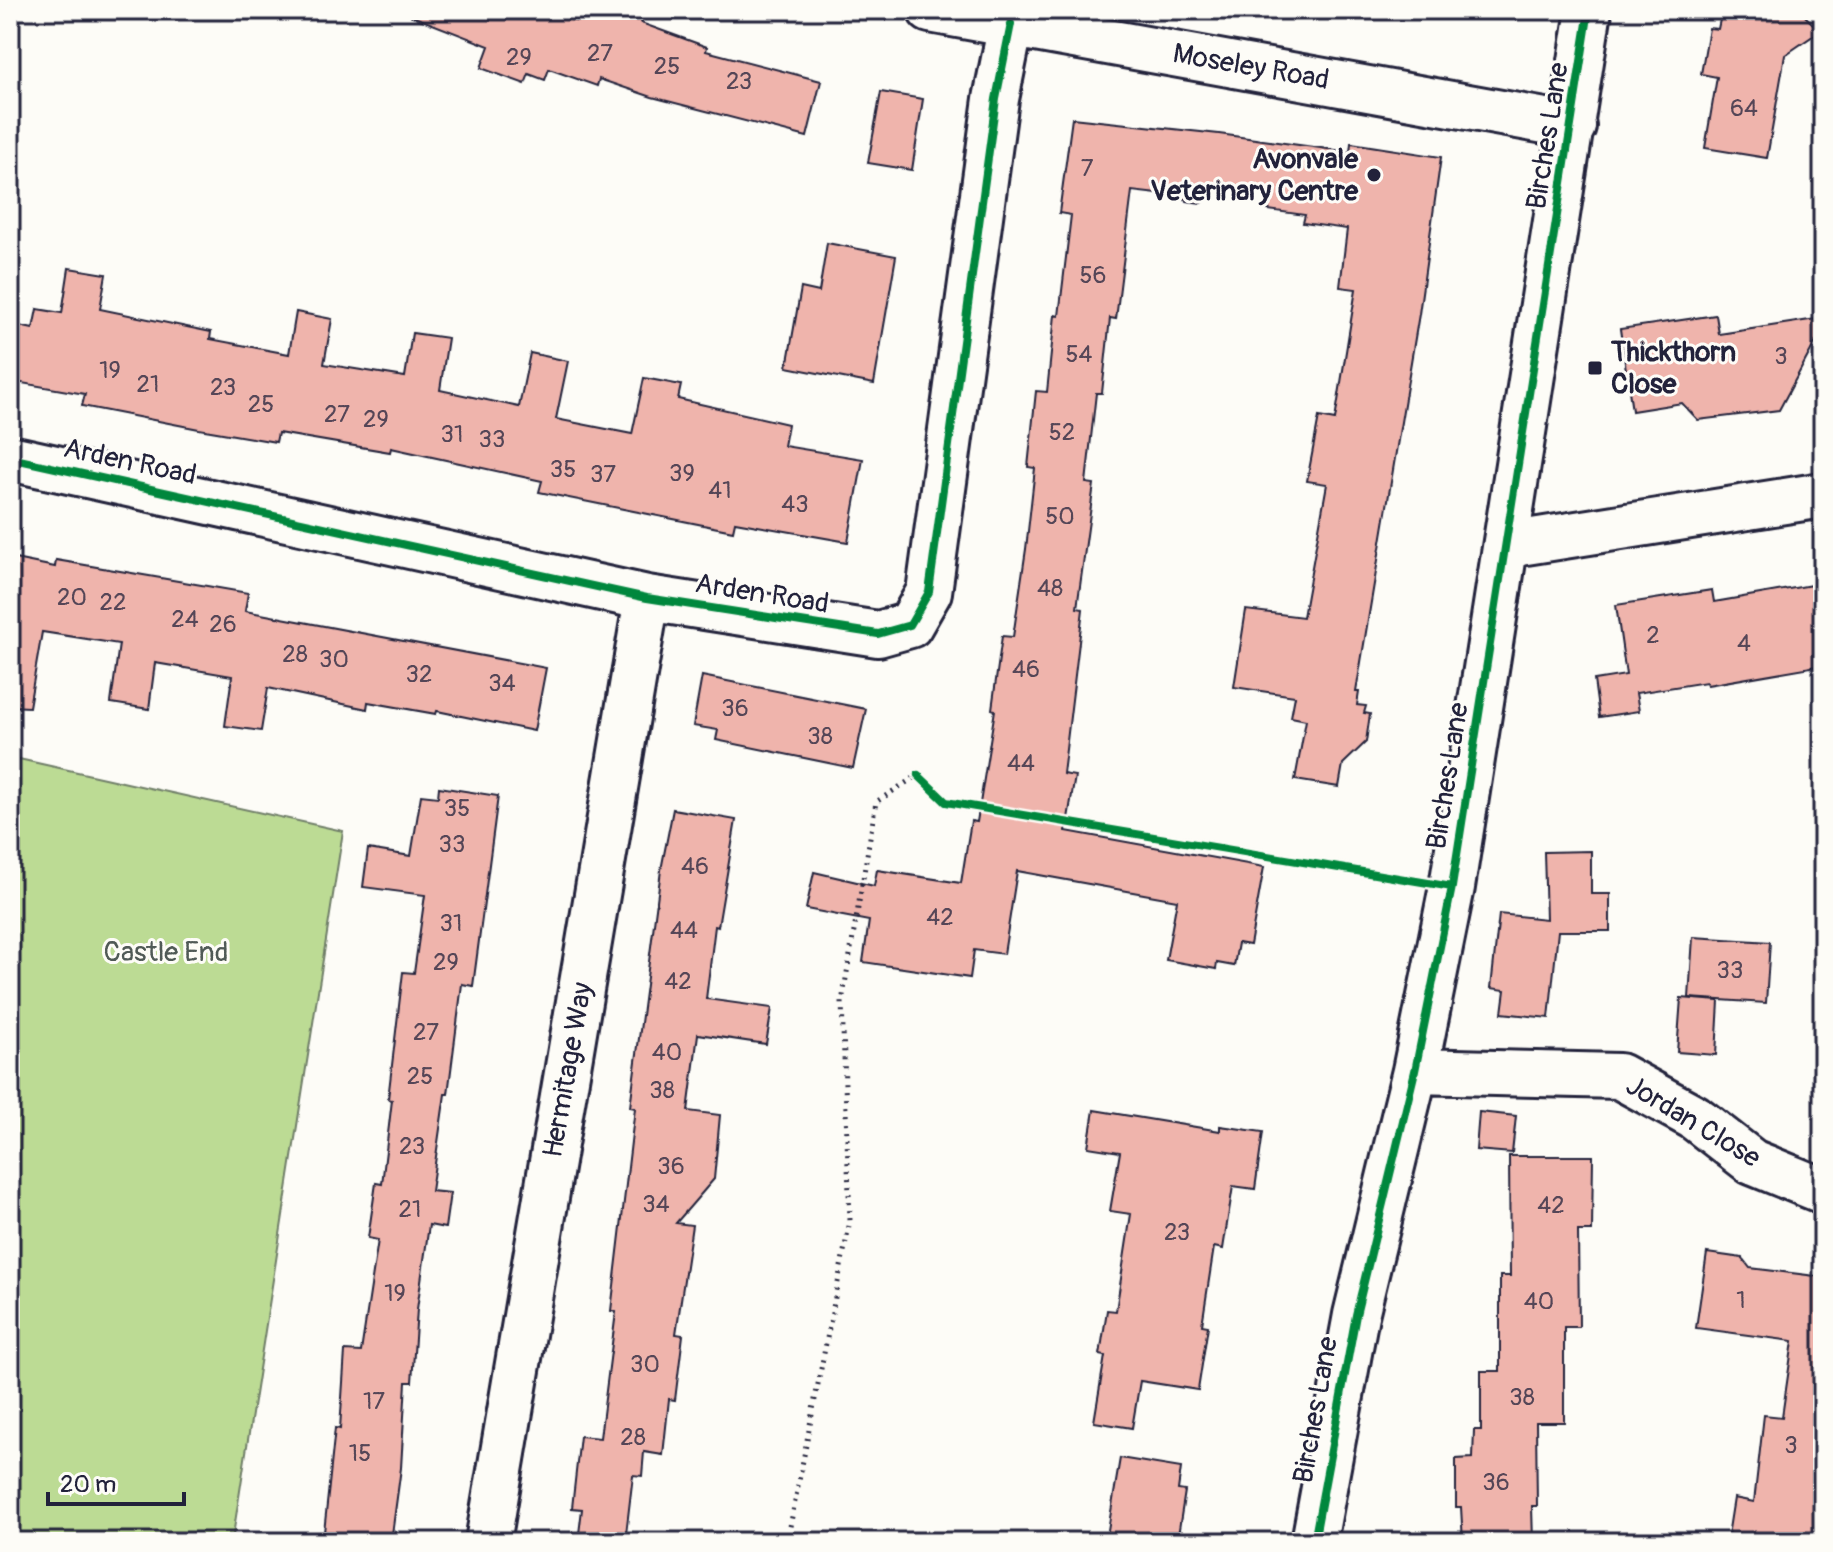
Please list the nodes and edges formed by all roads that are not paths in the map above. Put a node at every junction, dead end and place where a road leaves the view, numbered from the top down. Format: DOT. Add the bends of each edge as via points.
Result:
graph roads {
  1 [pos="930,10"];
  2 [pos="1589,10"];
  3 [pos="1029,21"];
  4 [pos="1573,126"];
  5 [pos="10,458"];
  6 [pos="1823,495"];
  7 [pos="1507,545"];
  8 [pos="647,598"];
  9 [pos="1415,1071"];
  10 [pos="1823,1191"];
  11 [pos="488,1542"];
  12 [pos="1314,1542"];
  1 -- 3 [label="street, Moseley Road"];
  2 -- 4 [label="street, Birches Lane"];
  3 -- 4 [label="street, Moseley Road"];
  3 -- 8 [label="street, Arden Road" via="996,99 929,592 910,625 878,634"];
  4 -- 7 [label="street, Birches Lane"];
  5 -- 8 [label="street, Arden Road"];
  6 -- 7 [label="street"];
  7 -- 9 [label="street, Birches Lane" via="1452,887"];
  8 -- 11 [label="street, Hermitage Way"];
  9 -- 10 [label="street, Jordan Close" via="1619,1076 1694,1117 1752,1162"];
  9 -- 12 [label="street, Birches Lane" via="1356,1315"];
}
